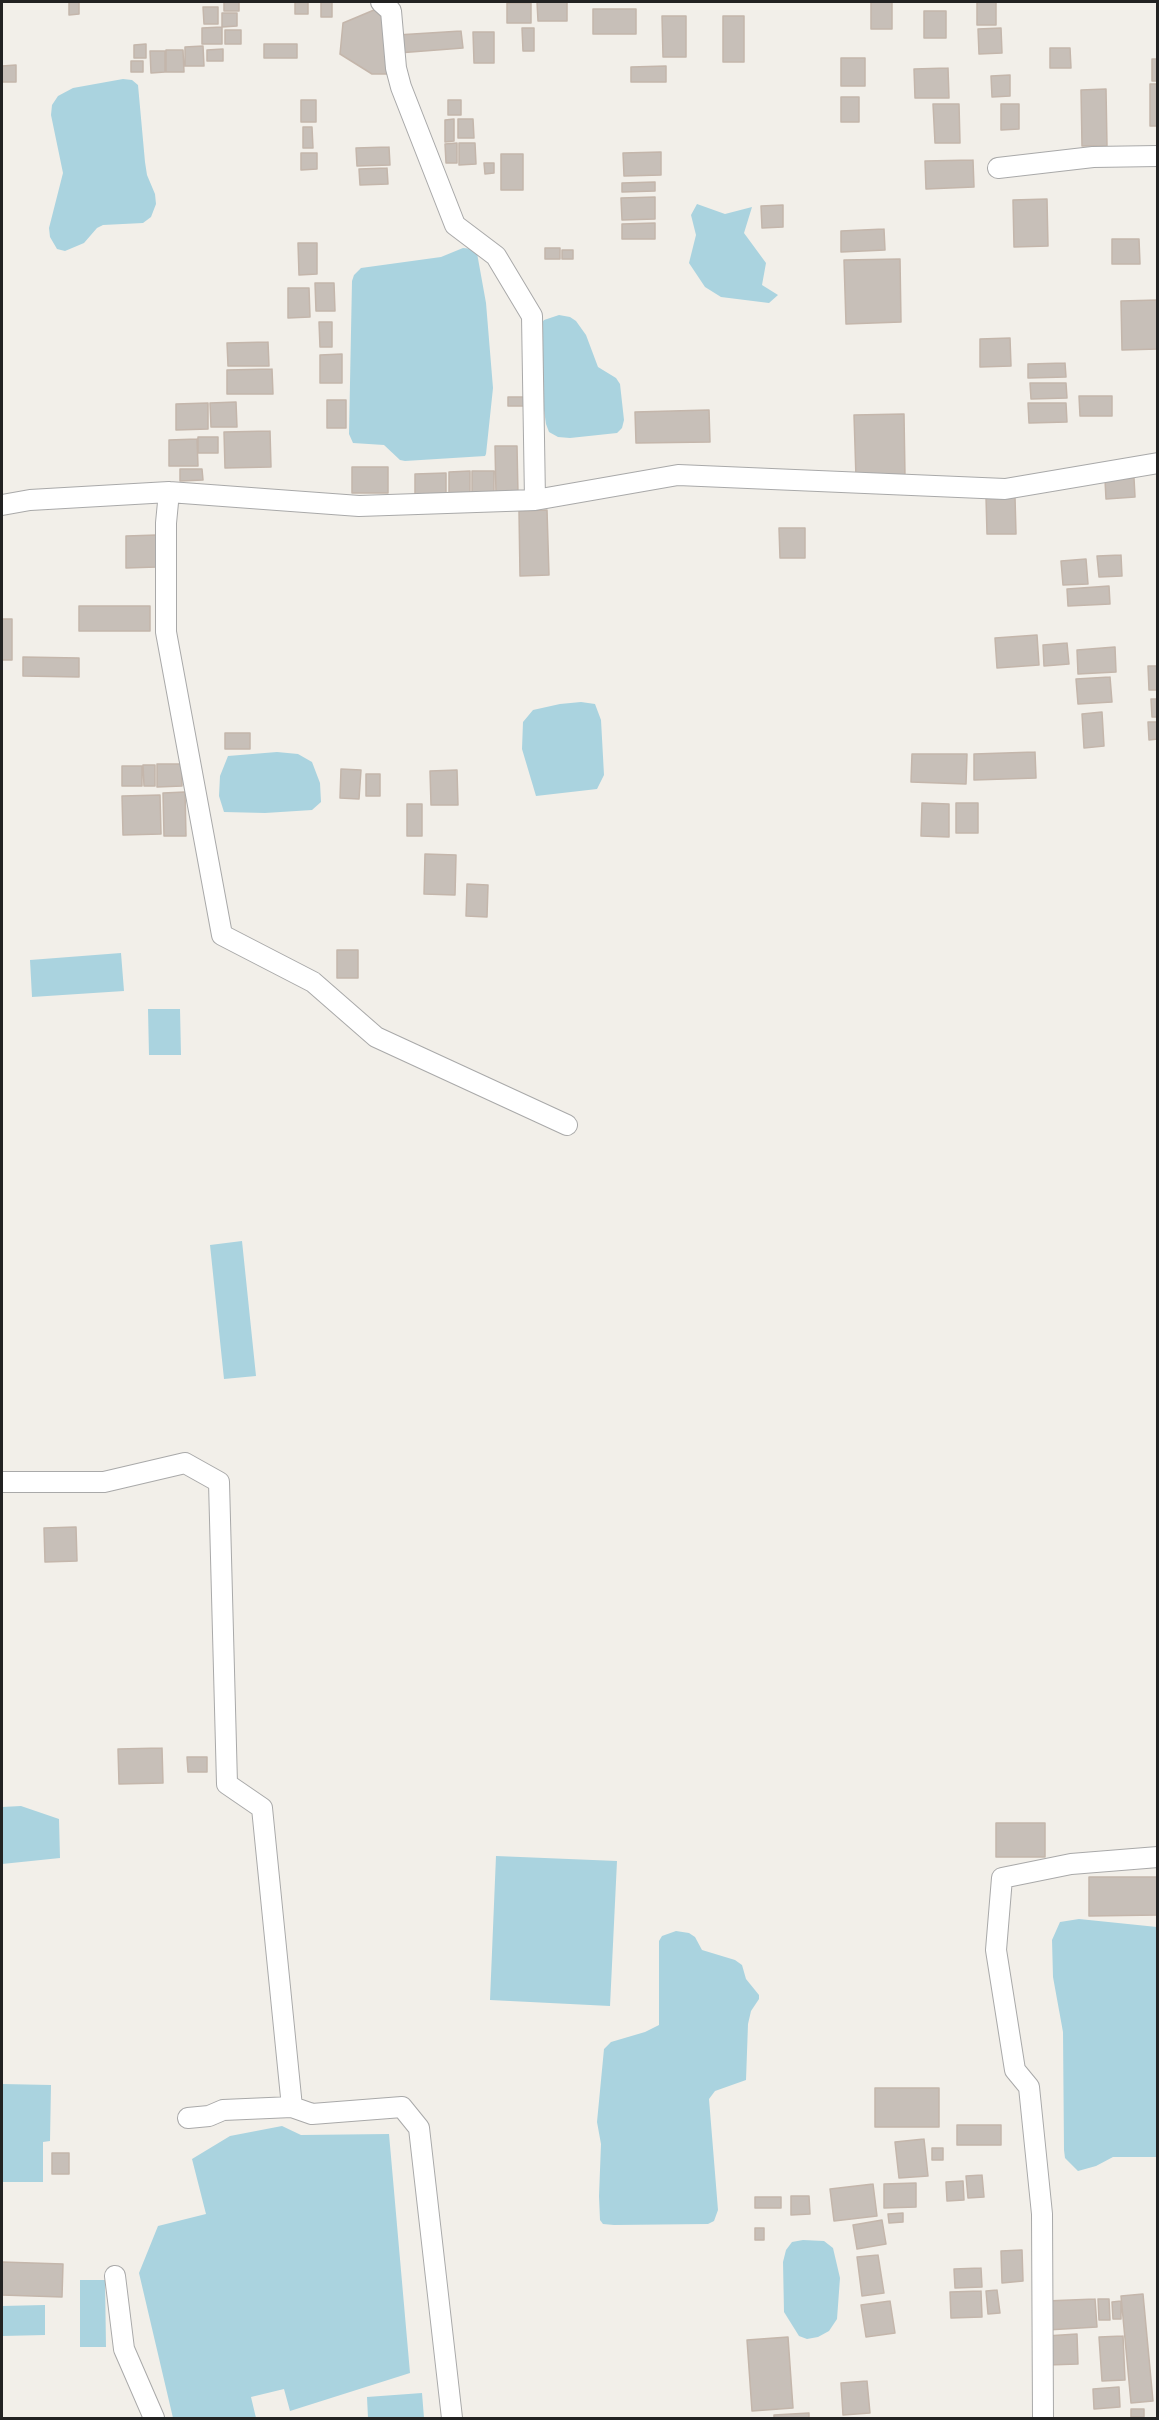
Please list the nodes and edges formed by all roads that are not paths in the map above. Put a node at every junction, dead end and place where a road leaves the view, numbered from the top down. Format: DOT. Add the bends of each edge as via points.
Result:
graph roads {
  1 [pos="381,2"];
  2 [pos="1158,156"];
  3 [pos="998,168"];
  4 [pos="1158,463"];
  5 [pos="169,492"];
  6 [pos="535,500"];
  7 [pos="2,506"];
  8 [pos="567,1125"];
  9 [pos="2,1482"];
  10 [pos="1158,1857"];
  11 [pos="292,2106"];
  12 [pos="188,2118"];
  13 [pos="116,2276"];
  14 [pos="154,2418"];
  15 [pos="452,2418"];
  16 [pos="1043,2418"];
  1 -- 6 [label="street" via="391,11 400,87 455,225 496,256 532,316"];
  2 -- 3 [label="street" via="1093,157"];
  4 -- 6 [label="street" via="1005,489 678,475"];
  5 -- 6 [label="street" via="359,506"];
  5 -- 7 [label="street" via="30,500"];
  5 -- 8 [label="street" via="166,632 222,934 313,982 376,1037"];
  9 -- 11 [label="street" via="104,1482 185,1463 219,1482 227,1784 262,1808"];
  10 -- 16 [label="street" via="1071,1864 1002,1878 996,1950 1015,2070 1029,2087 1042,2214"];
  11 -- 12 [label="street" via="223,2110"];
  11 -- 15 [label="street" via="312,2114 402,2107 419,2128"];
  13 -- 14 [label="street" via="124,2349"];
}
